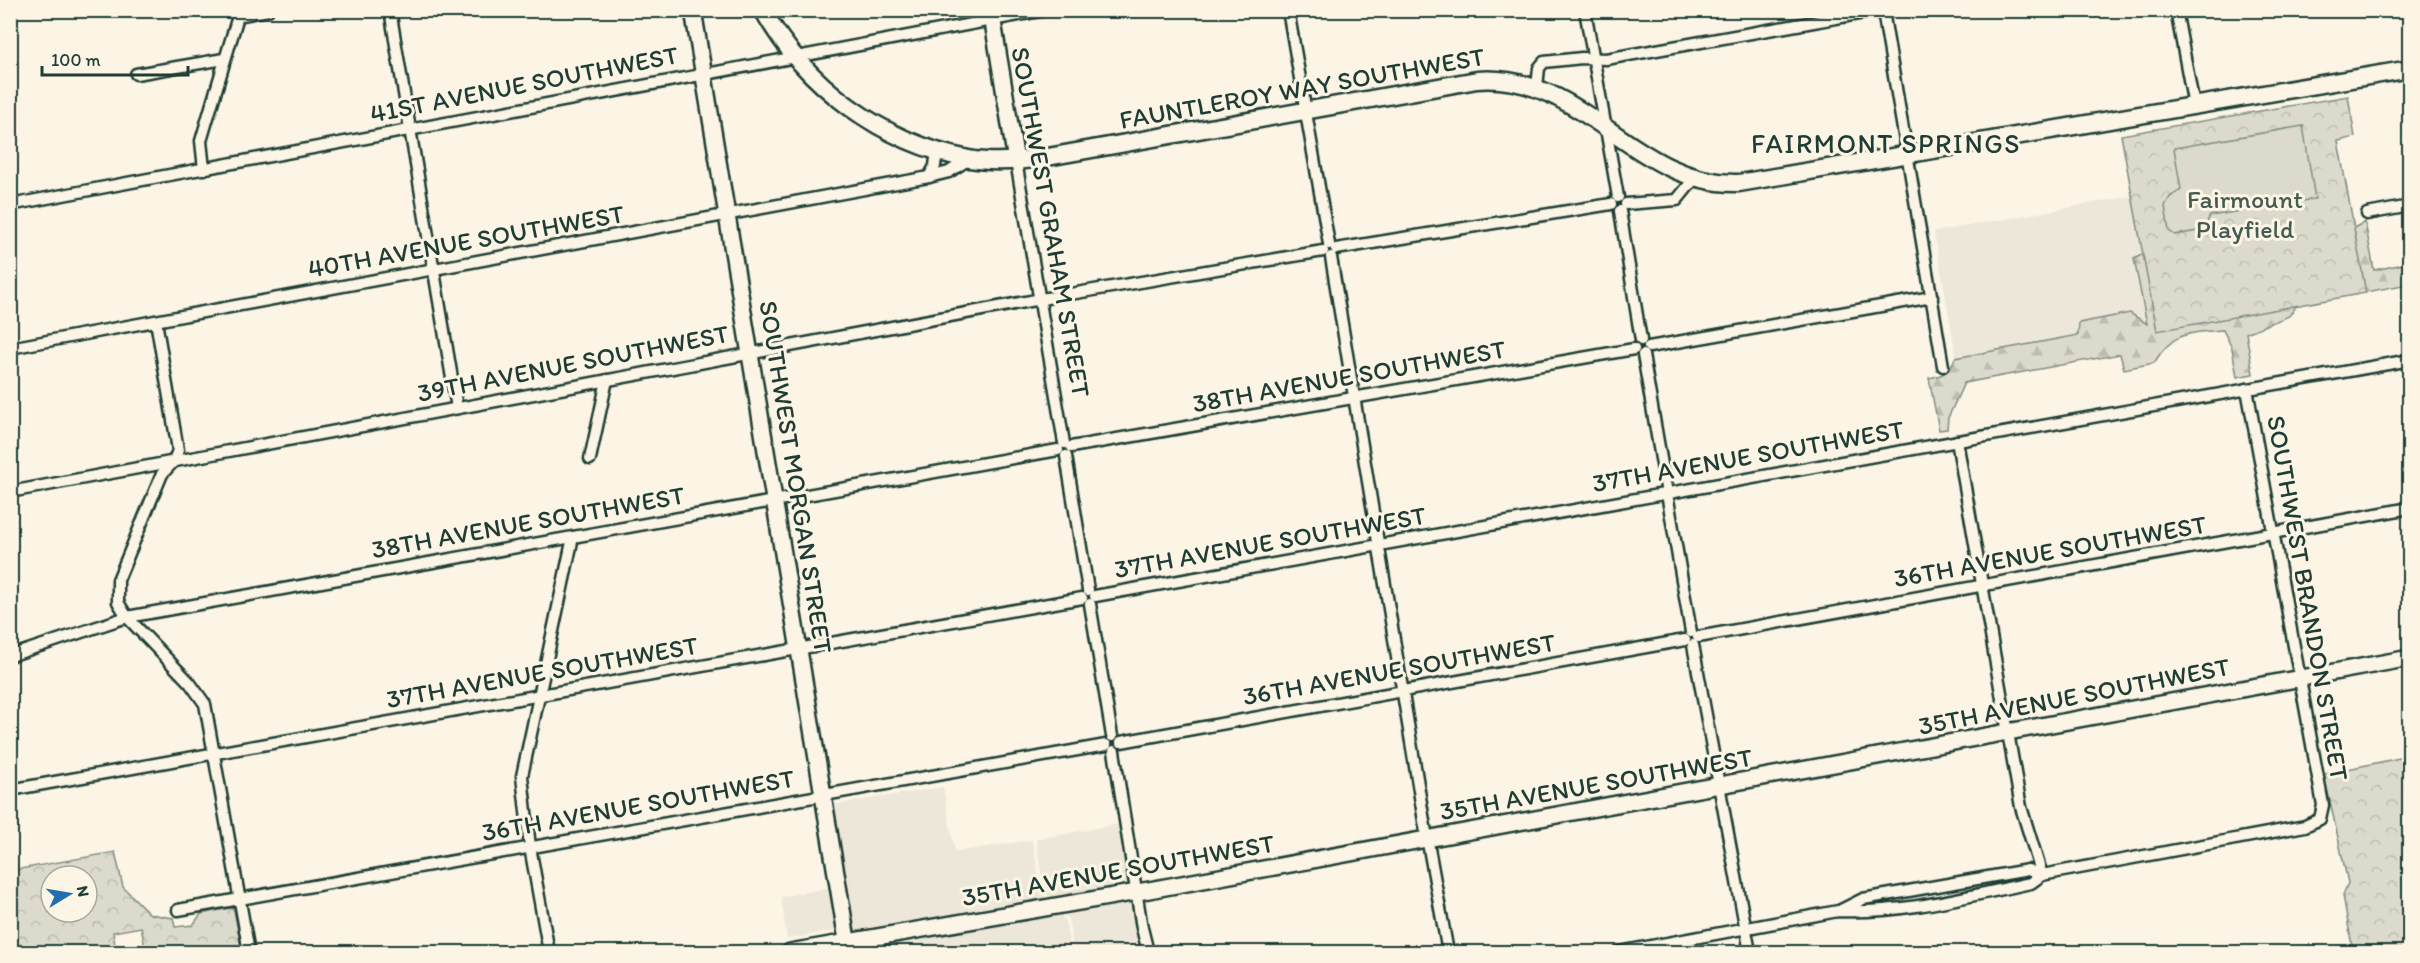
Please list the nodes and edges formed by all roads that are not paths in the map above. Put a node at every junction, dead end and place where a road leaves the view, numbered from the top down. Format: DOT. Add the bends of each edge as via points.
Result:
graph roads {
  1 [pos="268,10"];
  2 [pos="390,10"];
  3 [pos="693,10"];
  4 [pos="763,10"];
  5 [pos="1046,10"];
  6 [pos="1288,10"];
  7 [pos="1585,10"];
  8 [pos="2176,10"];
  9 [pos="1881,12"];
  10 [pos="991,15"];
  11 [pos="793,57"];
  12 [pos="224,59"];
  13 [pos="1593,59"];
  14 [pos="2409,69"];
  15 [pos="703,73"];
  16 [pos="136,74"];
  17 [pos="1537,87"];
  18 [pos="2194,106"];
  19 [pos="1306,111"];
  20 [pos="410,128"];
  21 [pos="1606,128"];
  22 [pos="937,150"];
  23 [pos="1908,156"];
  24 [pos="969,159"];
  25 [pos="1016,160"];
  26 [pos="204,169"];
  27 [pos="929,177"];
  28 [pos="1694,179"];
  29 [pos="1619,204"];
  30 [pos="10,205"];
  31 [pos="2409,207"];
  32 [pos="2367,214"];
  33 [pos="728,216"];
  34 [pos="1330,250"];
  35 [pos="434,269"];
  36 [pos="1932,297"];
  37 [pos="1041,299"];
  38 [pos="156,321"];
  39 [pos="10,348"];
  40 [pos="1642,348"];
  41 [pos="751,352"];
  42 [pos="2409,360"];
  43 [pos="1943,366"];
  44 [pos="607,380"];
  45 [pos="2247,390"];
  46 [pos="1354,399"];
  47 [pos="457,408"];
  48 [pos="1957,441"];
  49 [pos="1065,449"];
  50 [pos="590,459"];
  51 [pos="173,463"];
  52 [pos="12,490"];
  53 [pos="1668,494"];
  54 [pos="776,500"];
  55 [pos="2409,508"];
  56 [pos="2273,533"];
  57 [pos="573,537"];
  58 [pos="1378,546"];
  59 [pos="1983,586"];
  60 [pos="1089,597"];
  61 [pos="127,617"];
  62 [pos="1692,639"];
  63 [pos="799,648"];
  64 [pos="10,656"];
  65 [pos="2409,658"];
  66 [pos="2299,678"];
  67 [pos="1402,691"];
  68 [pos="537,696"];
  69 [pos="2007,734"];
  70 [pos="1113,744"];
  71 [pos="214,753"];
  72 [pos="1718,787"];
  73 [pos="10,790"];
  74 [pos="824,795"];
  75 [pos="1427,838"];
  76 [pos="530,847"];
  77 [pos="2042,875"];
  78 [pos="1136,892"];
  79 [pos="240,899"];
  80 [pos="178,910"];
  81 [pos="1838,911"];
  82 [pos="1745,929"];
  83 [pos="849,947"];
  84 [pos="249,952"];
  85 [pos="549,952"];
  86 [pos="790,952"];
  87 [pos="1148,952"];
  88 [pos="1448,952"];
  89 [pos="1619,952"];
  90 [pos="1750,952"];
  1 -- 12 [label="street" via="238,16"];
  2 -- 20 [label="street"];
  3 -- 15 [label="main road, SOUTHWEST MORGAN STREET"];
  4 -- 11 [label="main road, FAUNTLEROY WAY SOUTHWEST"];
  5 -- 10 [label="street, 41ST AVENUE SOUTHWEST"];
  6 -- 19 [label="street"];
  7 -- 13 [label="street"];
  8 -- 18 [label="street"];
  9 -- 13 [label="street"];
  9 -- 23 [label="street"];
  10 -- 11 [label="street, 41ST AVENUE SOUTHWEST"];
  10 -- 25 [label="main road, SOUTHWEST GRAHAM STREET"];
  11 -- 15 [label="street, 41ST AVENUE SOUTHWEST"];
  11 -- 22 [label="main road, FAUNTLEROY WAY SOUTHWEST" via="846,106"];
  12 -- 16 [label="street"];
  12 -- 26 [label="street" via="201,141"];
  13 -- 17 [label="street" via="1544,62 1539,68"];
  13 -- 21 [label="street"];
  14 -- 18 [label="main road, FAUNTLEROY WAY SOUTHWEST"];
  15 -- 20 [label="street, 41ST AVENUE SOUTHWEST"];
  15 -- 33 [label="main road, SOUTHWEST MORGAN STREET"];
  17 -- 19 [label="main road, FAUNTLEROY WAY SOUTHWEST" via="1478,80"];
  17 -- 21 [label="main road, FAUNTLEROY WAY SOUTHWEST"];
  18 -- 23 [label="main road, FAUNTLEROY WAY SOUTHWEST"];
  19 -- 25 [label="main road, FAUNTLEROY WAY SOUTHWEST"];
  19 -- 34 [label="street"];
  20 -- 26 [label="street, 41ST AVENUE SOUTHWEST"];
  20 -- 35 [label="street"];
  21 -- 28 [label="main road, FAUNTLEROY WAY SOUTHWEST" via="1661,164"];
  21 -- 29 [label="street"];
  22 -- 24 [label="main road, FAUNTLEROY WAY SOUTHWEST"];
  22 -- 27 [label="street"];
  23 -- 28 [label="main road, FAUNTLEROY WAY SOUTHWEST" via="1759,182 1718,184"];
  23 -- 36 [label="street"];
  24 -- 25 [label="main road, FAUNTLEROY WAY SOUTHWEST"];
  24 -- 27 [label="street, 40TH AVENUE SOUTHWEST" via="949,172"];
  25 -- 37 [label="street, SOUTHWEST GRAHAM STREET"];
  26 -- 30 [label="street, 41ST AVENUE SOUTHWEST"];
  27 -- 33 [label="street, 40TH AVENUE SOUTHWEST"];
  28 -- 29 [label="street, 39TH AVENUE SOUTHWEST" via="1677,200"];
  29 -- 34 [label="street, 39TH AVENUE SOUTHWEST"];
  29 -- 40 [label="street"];
  31 -- 32 [label="street"];
  33 -- 35 [label="street, 40TH AVENUE SOUTHWEST"];
  33 -- 41 [label="main road, SOUTHWEST MORGAN STREET"];
  34 -- 37 [label="street, 39TH AVENUE SOUTHWEST"];
  34 -- 46 [label="street"];
  35 -- 38 [label="street, 40TH AVENUE SOUTHWEST"];
  35 -- 47 [label="street"];
  36 -- 40 [label="street, 38TH AVENUE SOUTHWEST"];
  36 -- 43 [label="street"];
  37 -- 41 [label="street, 39TH AVENUE SOUTHWEST"];
  37 -- 49 [label="street, SOUTHWEST GRAHAM STREET"];
  38 -- 39 [label="street, 40TH AVENUE SOUTHWEST"];
  38 -- 51 [label="street" via="178,450"];
  40 -- 46 [label="street, 38TH AVENUE SOUTHWEST"];
  40 -- 53 [label="street"];
  41 -- 44 [label="street, 39TH AVENUE SOUTHWEST"];
  41 -- 54 [label="main road, SOUTHWEST MORGAN STREET"];
  42 -- 45 [label="street, 37TH AVENUE SOUTHWEST"];
  44 -- 47 [label="street, 39TH AVENUE SOUTHWEST"];
  44 -- 50 [label="street"];
  45 -- 48 [label="street, 37TH AVENUE SOUTHWEST"];
  45 -- 56 [label="street, SOUTHWEST BRANDON STREET"];
  46 -- 49 [label="street, 38TH AVENUE SOUTHWEST"];
  46 -- 58 [label="street"];
  47 -- 51 [label="street, 39TH AVENUE SOUTHWEST"];
  48 -- 53 [label="street, 37TH AVENUE SOUTHWEST"];
  48 -- 59 [label="street"];
  49 -- 54 [label="street, 38TH AVENUE SOUTHWEST"];
  49 -- 60 [label="street, SOUTHWEST GRAHAM STREET"];
  51 -- 52 [label="street, 39TH AVENUE SOUTHWEST"];
  51 -- 61 [label="street" via="162,474 118,580 118,602"];
  53 -- 58 [label="street, 37TH AVENUE SOUTHWEST"];
  53 -- 62 [label="street"];
  54 -- 57 [label="street, 38TH AVENUE SOUTHWEST"];
  54 -- 63 [label="main road, SOUTHWEST MORGAN STREET"];
  55 -- 56 [label="street, 36TH AVENUE SOUTHWEST"];
  56 -- 59 [label="street, 36TH AVENUE SOUTHWEST"];
  56 -- 66 [label="street, SOUTHWEST BRANDON STREET"];
  57 -- 61 [label="street, 38TH AVENUE SOUTHWEST"];
  57 -- 68 [label="street"];
  58 -- 60 [label="street, 37TH AVENUE SOUTHWEST"];
  58 -- 67 [label="street"];
  59 -- 62 [label="street, 36TH AVENUE SOUTHWEST"];
  59 -- 69 [label="street"];
  60 -- 63 [label="street, 37TH AVENUE SOUTHWEST"];
  60 -- 70 [label="street, SOUTHWEST GRAHAM STREET"];
  61 -- 64 [label="street, 38TH AVENUE SOUTHWEST"];
  61 -- 71 [label="street" via="203,698"];
  62 -- 67 [label="street, 36TH AVENUE SOUTHWEST"];
  62 -- 72 [label="street"];
  63 -- 68 [label="street, 37TH AVENUE SOUTHWEST"];
  63 -- 74 [label="main road, SOUTHWEST MORGAN STREET"];
  65 -- 66 [label="main road, 35TH AVENUE SOUTHWEST"];
  66 -- 69 [label="main road, 35TH AVENUE SOUTHWEST"];
  66 -- 77 [label="street, SOUTHWEST BRANDON STREET" via="2322,815 2305,826"];
  67 -- 70 [label="street, 36TH AVENUE SOUTHWEST"];
  67 -- 75 [label="street"];
  68 -- 71 [label="street, 37TH AVENUE SOUTHWEST"];
  68 -- 76 [label="street" via="522,776"];
  69 -- 72 [label="main road, 35TH AVENUE SOUTHWEST"];
  69 -- 77 [label="street" via="2021,807"];
  70 -- 74 [label="street, 36TH AVENUE SOUTHWEST"];
  70 -- 78 [label="street, SOUTHWEST GRAHAM STREET"];
  71 -- 73 [label="street, 37TH AVENUE SOUTHWEST"];
  71 -- 79 [label="street"];
  72 -- 75 [label="main road, 35TH AVENUE SOUTHWEST"];
  72 -- 82 [label="street"];
  74 -- 76 [label="street, 36TH AVENUE SOUTHWEST"];
  74 -- 83 [label="main road, SOUTHWEST MORGAN STREET"];
  75 -- 78 [label="main road, 35TH AVENUE SOUTHWEST"];
  75 -- 88 [label="street"];
  76 -- 79 [label="street, 36TH AVENUE SOUTHWEST"];
  76 -- 85 [label="street"];
  77 -- 81 [label="street" via="2031,883 1925,904 1862,913"];
  77 -- 81 [label="street" via="2028,870 1863,899"];
  78 -- 83 [label="main road, 35TH AVENUE SOUTHWEST"];
  78 -- 87 [label="street, SOUTHWEST GRAHAM STREET"];
  79 -- 80 [label="street, 36TH AVENUE SOUTHWEST"];
  79 -- 84 [label="street"];
  81 -- 82 [label="street"];
  82 -- 89 [label="street"];
  82 -- 90 [label="street"];
  83 -- 86 [label="main road, 35TH AVENUE SOUTHWEST"];
}
